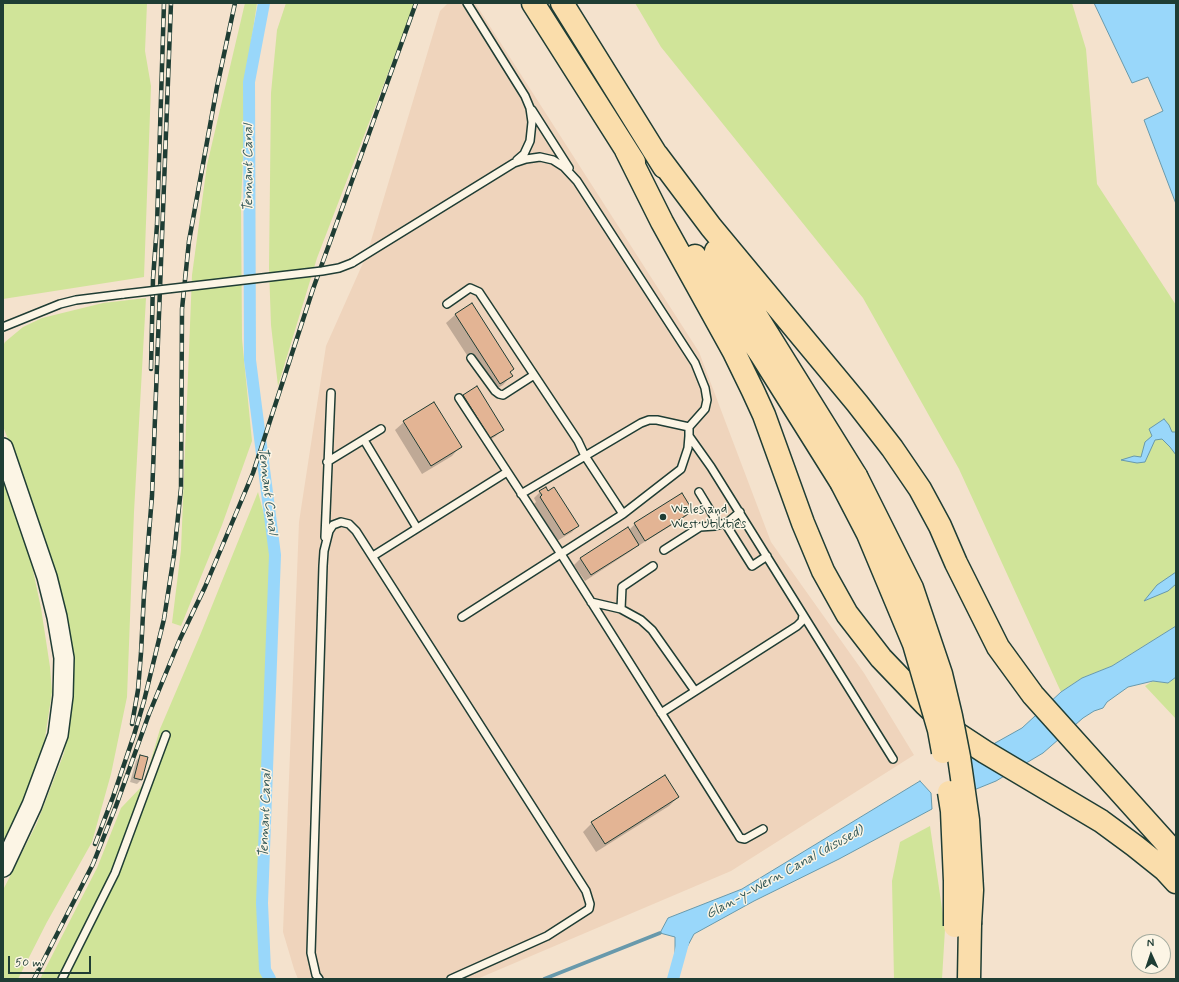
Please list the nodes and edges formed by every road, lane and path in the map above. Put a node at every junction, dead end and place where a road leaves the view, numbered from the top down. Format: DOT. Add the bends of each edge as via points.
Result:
graph roads {
  1 [pos="467,3"];
  2 [pos="533,3"];
  3 [pos="562,3"];
  4 [pos="530,108"];
  5 [pos="626,150"];
  6 [pos="657,155"];
  7 [pos="514,163"];
  8 [pos="577,181"];
  9 [pos="447,304"];
  10 [pos="3,327"];
  11 [pos="471,358"];
  12 [pos="534,375"];
  13 [pos="331,393"];
  14 [pos="459,398"];
  15 [pos="689,427"];
  16 [pos="381,429"];
  17 [pos="689,436"];
  18 [pos="364,440"];
  19 [pos="3,448"];
  20 [pos="586,456"];
  21 [pos="327,462"];
  22 [pos="507,472"];
  23 [pos="849,479"];
  24 [pos="699,492"];
  25 [pos="521,494"];
  26 [pos="740,512"];
  27 [pos="623,514"];
  28 [pos="722,524"];
  29 [pos="417,528"];
  30 [pos="664,550"];
  31 [pos="324,551"];
  32 [pos="561,554"];
  33 [pos="373,556"];
  34 [pos="767,556"];
  35 [pos="653,566"];
  36 [pos="591,602"];
  37 [pos="621,609"];
  38 [pos="803,615"];
  39 [pos="462,617"];
  40 [pos="695,691"];
  41 [pos="661,713"];
  42 [pos="166,735"];
  43 [pos="893,759"];
  44 [pos="763,829"];
  45 [pos="1176,854"];
  46 [pos="3,867"];
  47 [pos="1176,882"];
  48 [pos="963,925"];
  49 [pos="62,979"];
  50 [pos="318,979"];
  51 [pos="451,979"];
  52 [pos="954,979"];
  53 [pos="969,979"];
  1 -- 4 [label="lane"];
  2 -- 5 [label="highway"];
  3 -- 6 [label="highway"];
  4 -- 7 [label="lane" via="530,141 524,154"];
  4 -- 8 [label="lane"];
  5 -- 23 [label="highway" via="762,356"];
  5 -- 47 [label="highway, bridge" via="753,391 803,524 823,571 847,614 900,679 956,733 1101,821 1136,846"];
  6 -- 23 [label="highway"];
  6 -- 45 [label="highway" via="711,227 848,391 892,448 920,489 940,526 998,647 1033,695"];
  7 -- 8 [label="lane" via="540,157 553,160"];
  7 -- 10 [label="lane, bridge" via="352,263 339,268 76,300"];
  8 -- 15 [label="lane" via="695,363 707,400 705,408"];
  9 -- 12 [label="lane" via="470,288 479,292"];
  11 -- 12 [label="lane" via="499,394 504,395"];
  12 -- 20 [label="lane"];
  13 -- 21 [label="lane"];
  14 -- 22 [label="lane"];
  15 -- 17 [label="lane"];
  15 -- 20 [label="lane" via="649,420"];
  16 -- 18 [label="lane"];
  17 -- 26 [label="lane"];
  17 -- 27 [label="lane" via="681,469"];
  18 -- 21 [label="lane"];
  18 -- 29 [label="lane"];
  19 -- 46 [label="main road" via="47,577 64,658 58,735 32,805"];
  20 -- 25 [label="lane"];
  20 -- 27 [label="lane"];
  21 -- 31 [label="lane"];
  22 -- 25 [label="lane"];
  22 -- 29 [label="lane"];
  23 -- 48 [label="highway, bridge" via="868,534 911,637 939,730 952,811 955,881"];
  24 -- 28 [label="lane"];
  25 -- 32 [label="lane"];
  26 -- 28 [label="lane"];
  26 -- 34 [label="lane"];
  27 -- 32 [label="lane"];
  28 -- 30 [label="lane" via="700,527"];
  28 -- 34 [label="lane" via="752,566"];
  29 -- 33 [label="lane"];
  31 -- 33 [label="lane" via="329,531 333,525 341,522 349,524 356,531"];
  31 -- 50 [label="lane" via="311,953"];
  32 -- 36 [label="lane"];
  32 -- 39 [label="lane"];
  33 -- 51 [label="lane" via="586,892 590,904 588,909 547,936"];
  34 -- 38 [label="lane"];
  35 -- 37 [label="lane" via="622,587"];
  36 -- 37 [label="lane"];
  36 -- 41 [label="lane"];
  37 -- 40 [label="lane" via="641,620 652,630"];
  38 -- 40 [label="lane" via="802,622 797,626"];
  38 -- 43 [label="lane"];
  40 -- 41 [label="lane"];
  41 -- 44 [label="lane" via="740,838 745,839"];
  42 -- 49 [label="lane" via="115,873"];
  48 -- 52 [label="highway"];
  48 -- 53 [label="highway"];
}
